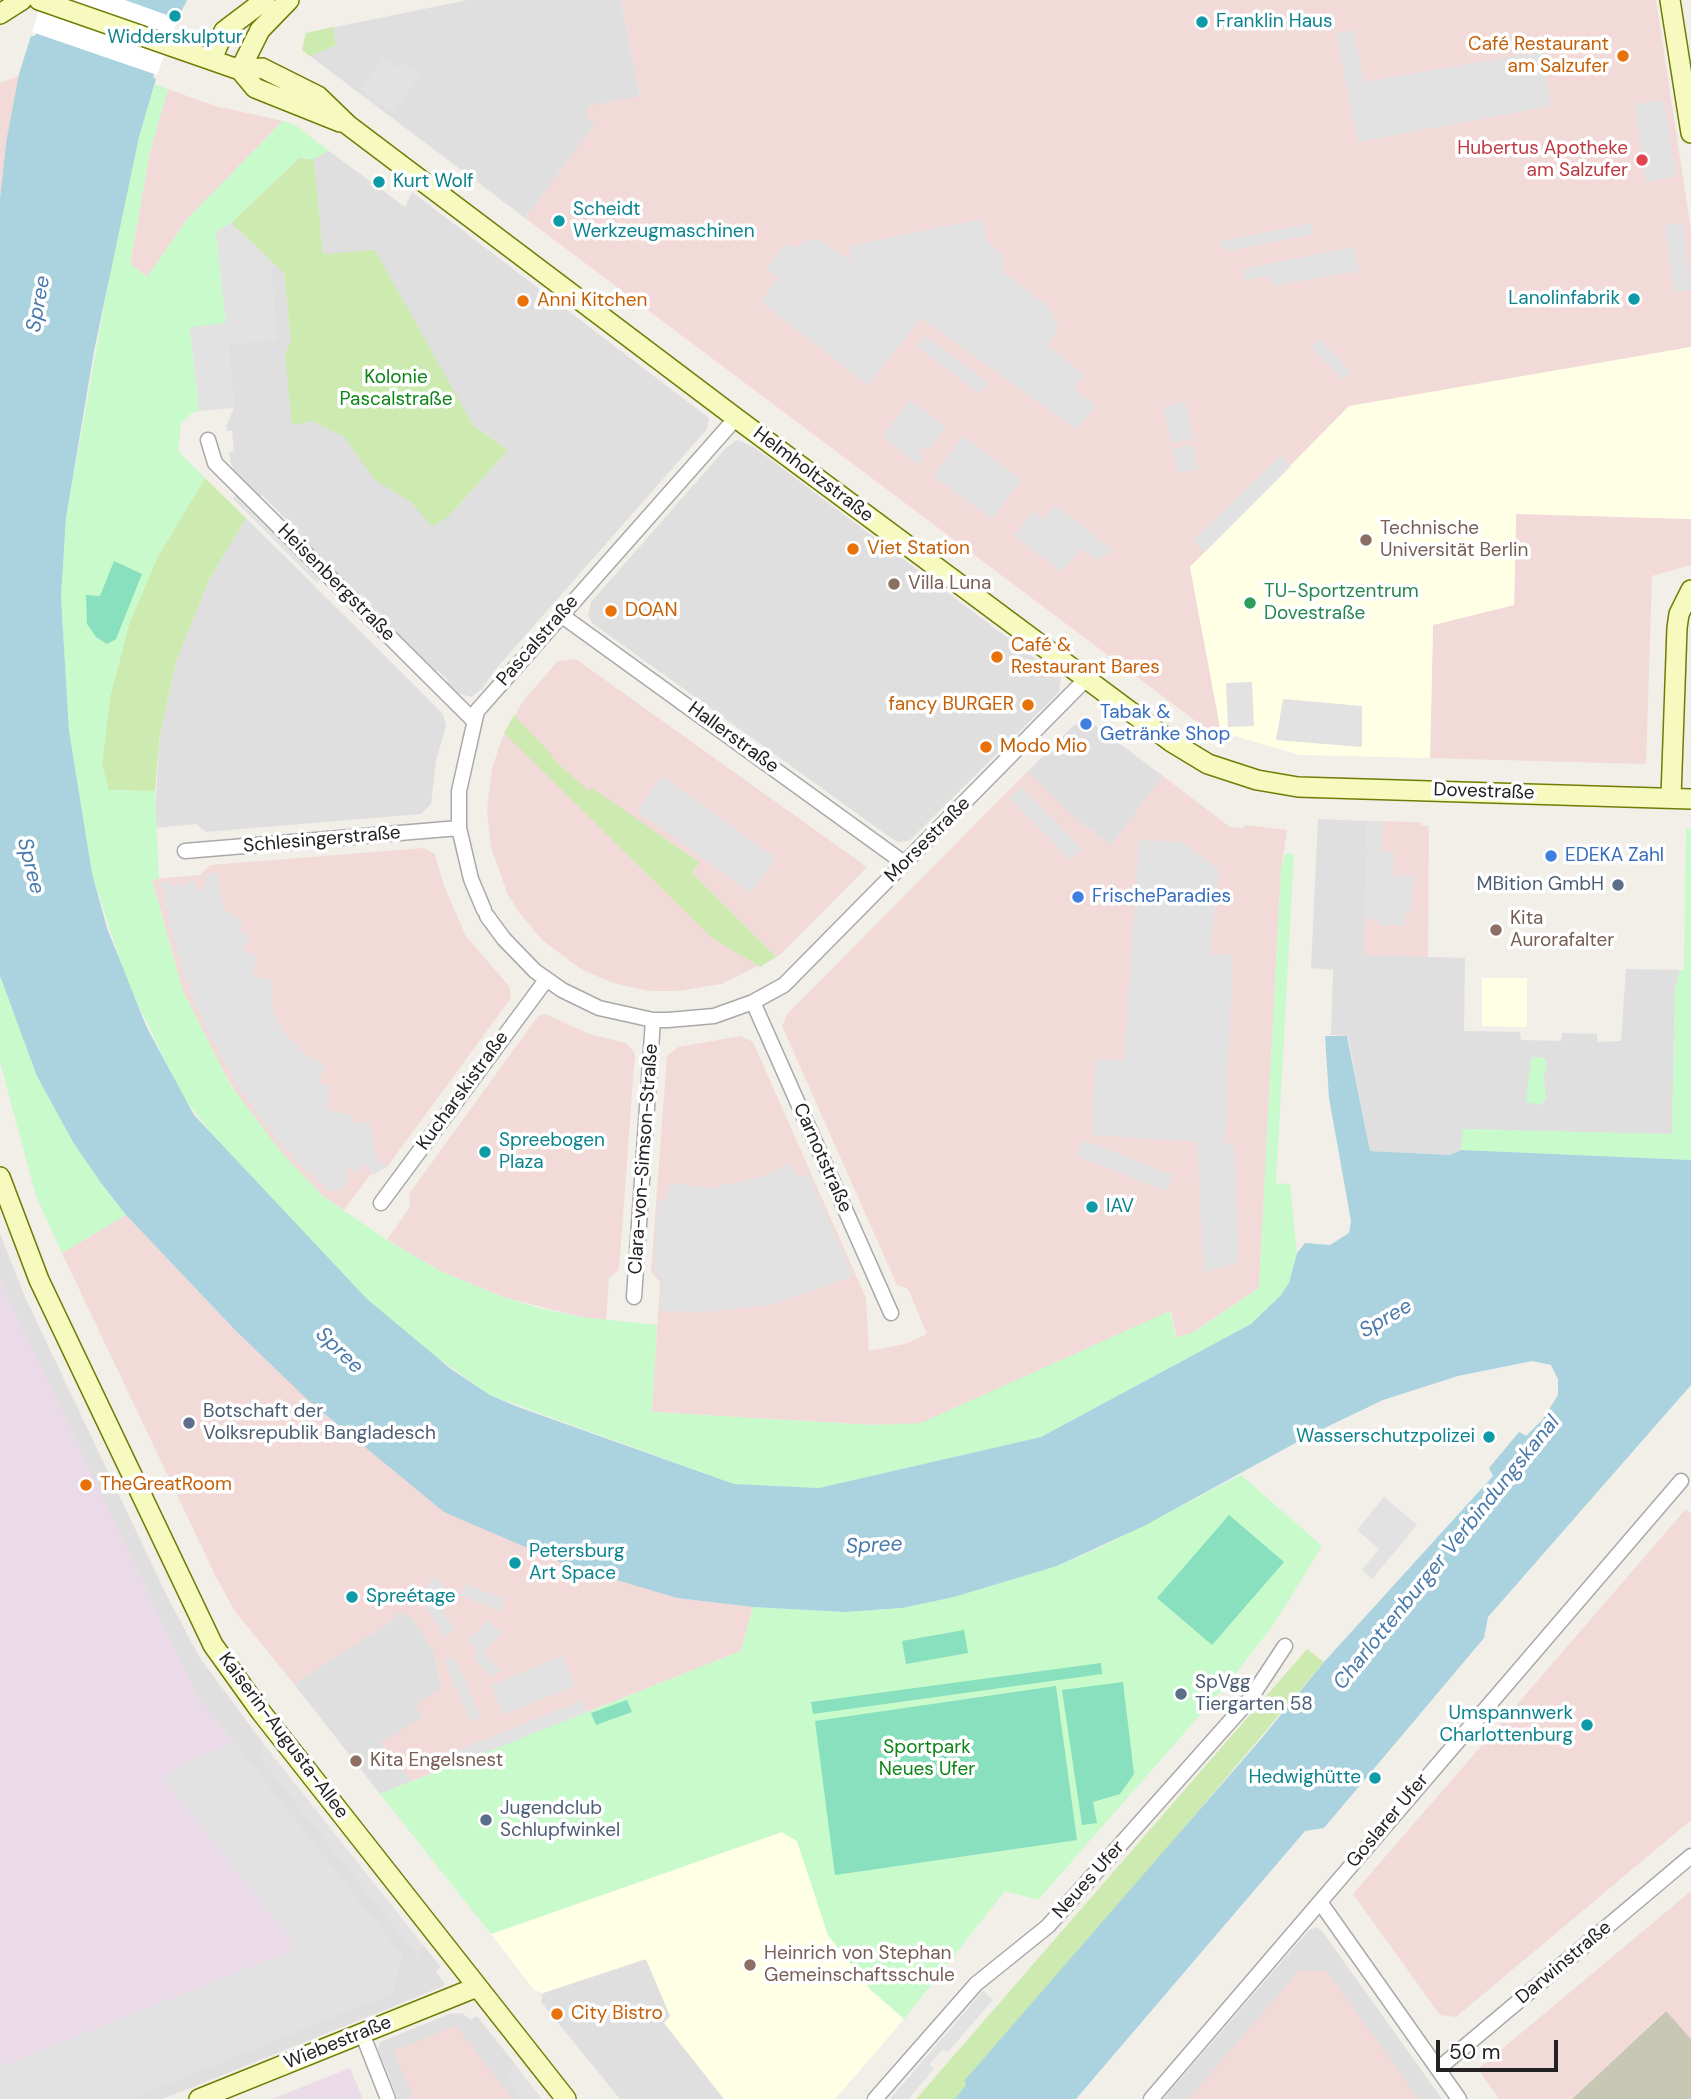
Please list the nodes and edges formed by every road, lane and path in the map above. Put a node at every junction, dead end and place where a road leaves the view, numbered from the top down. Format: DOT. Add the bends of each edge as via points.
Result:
graph roads {
  1 [pos="22,0"];
  2 [pos="40,0"];
  3 [pos="265,0"];
  4 [pos="289,0"];
  5 [pos="1670,0"];
  6 [pos="0,14"];
  7 [pos="212,59"];
  8 [pos="240,70"];
  9 [pos="1691,132"];
  10 [pos="736,418"];
  11 [pos="208,440"];
  12 [pos="1691,590"];
  13 [pos="561,615"];
  14 [pos="1086,679"];
  15 [pos="473,720"];
  16 [pos="1298,787"];
  17 [pos="1671,797"];
  18 [pos="1691,799"];
  19 [pos="460,828"];
  20 [pos="185,851"];
  21 [pos="904,863"];
  22 [pos="546,980"];
  23 [pos="760,999"];
  24 [pos="653,1020"];
  25 [pos="0,1178"];
  26 [pos="381,1203"];
  27 [pos="635,1297"];
  28 [pos="891,1313"];
  29 [pos="1681,1480"];
  30 [pos="1285,1646"];
  31 [pos="1691,1856"];
  32 [pos="1320,1902"];
  33 [pos="477,1987"];
  34 [pos="362,2033"];
  35 [pos="1438,2069"];
  36 [pos="200,2099"];
  37 [pos="388,2099"];
  38 [pos="566,2099"];
  39 [pos="875,2099"];
  40 [pos="1151,2099"];
  41 [pos="1459,2099"];
  1 -- 6 [label="street"];
  2 -- 7 [label="street, Helmholtzstraße"];
  3 -- 7 [label="street" via="224,31"];
  4 -- 8 [label="street" via="260,30"];
  5 -- 9 [label="street"];
  7 -- 8 [label="street, Helmholtzstraße"];
  8 -- 10 [label="street, Helmholtzstraße" via="262,68 318,96 348,125"];
  10 -- 13 [label="street, Pascalstraße"];
  10 -- 14 [label="street, Helmholtzstraße"];
  11 -- 15 [label="street, Heisenbergstraße" via="215,463"];
  12 -- 17 [label="street" via="1677,629"];
  13 -- 15 [label="street, Pascalstraße"];
  13 -- 21 [label="street, Hallerstraße"];
  14 -- 16 [label="street, Helmholtzstraße" via="1208,764"];
  14 -- 21 [label="street, Morsestraße"];
  15 -- 19 [label="street, Pascalstraße" via="459,791"];
  16 -- 17 [label="street, Dovestraße"];
  17 -- 18 [label="street, Dovestraße"];
  19 -- 20 [label="street, Schlesingerstraße"];
  19 -- 22 [label="street, Pascalstraße" via="471,879 486,913 513,950"];
  21 -- 23 [label="street, Morsestraße" via="784,985"];
  22 -- 24 [label="street, Pascalstraße" via="599,1008"];
  22 -- 26 [label="street, Kucharskistraße"];
  23 -- 24 [label="street, Pascalstraße" via="714,1016"];
  23 -- 28 [label="street, Carnotstraße"];
  24 -- 27 [label="street, Clara-von-Simson-Straße"];
  25 -- 33 [label="street, Kaiserin-Augusta-Allee" via="38,1280 213,1644"];
  29 -- 32 [label="street, Goslarer Ufer"];
  30 -- 39 [label="street, Neues Ufer" via="1250,1699 1048,1926 976,1984"];
  31 -- 35 [label="street, Darwinstraße"];
  32 -- 35 [label="street"];
  32 -- 40 [label="street, Goslarer Ufer"];
  33 -- 34 [label="street, Wiebestraße"];
  33 -- 38 [label="street, Kaiserin-Augusta-Allee"];
  34 -- 36 [label="street, Wiebestraße"];
  34 -- 37 [label="street"];
  35 -- 41 [label="street"];
}
